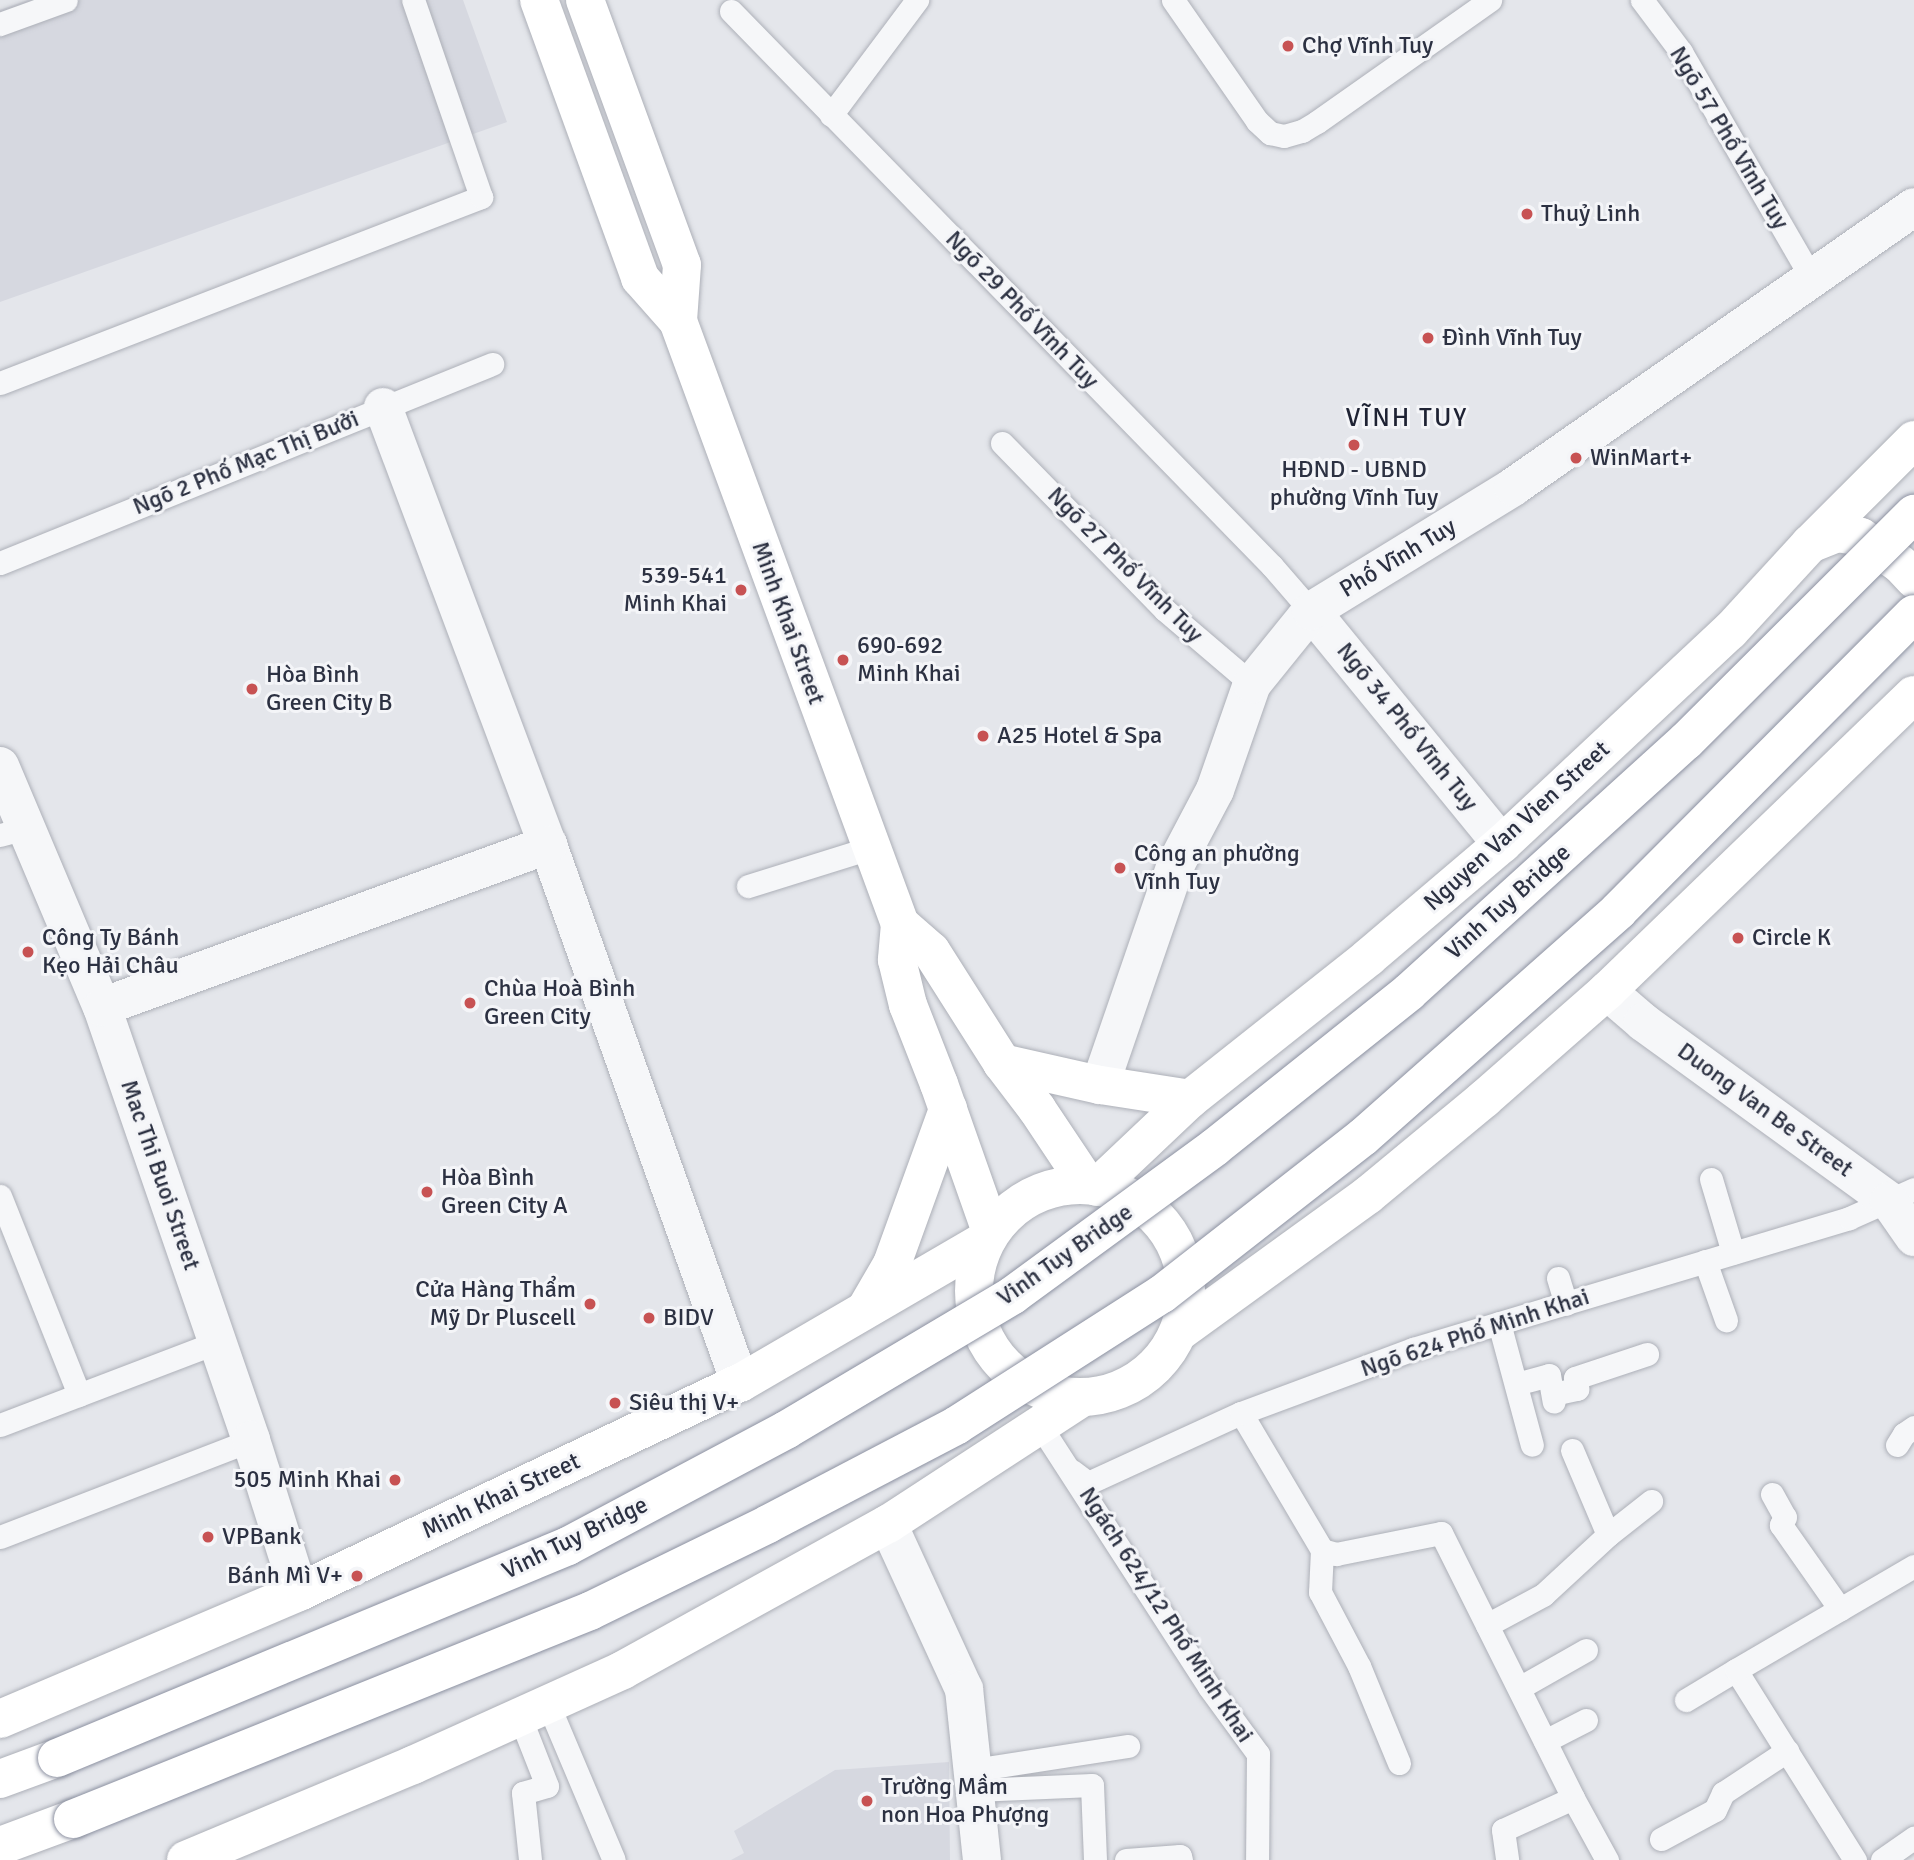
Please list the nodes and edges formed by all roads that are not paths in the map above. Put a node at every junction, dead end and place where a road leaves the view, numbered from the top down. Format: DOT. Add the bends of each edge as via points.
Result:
graph roads {
  1 [pos="66,0"];
  2 [pos="413,0"];
  3 [pos="539,0"];
  4 [pos="585,0"];
  5 [pos="917,0"];
  6 [pos="1173,0"];
  7 [pos="1490,0"];
  8 [pos="1642,0"];
  9 [pos="731,11"];
  10 [pos="0,24"];
  11 [pos="831,115"];
  12 [pos="1914,207"];
  13 [pos="1812,279"];
  14 [pos="678,321"];
  15 [pos="492,364"];
  16 [pos="0,383"];
  17 [pos="383,407"];
  18 [pos="1914,440"];
  19 [pos="1002,443"];
  20 [pos="1914,514"];
  21 [pos="1810,544"];
  22 [pos="0,563"];
  23 [pos="1914,579"];
  24 [pos="1311,611"];
  25 [pos="1914,614"];
  26 [pos="1252,684"];
  27 [pos="1914,695"];
  28 [pos="0,766"];
  29 [pos="13,831"];
  30 [pos="1502,844"];
  31 [pos="548,845"];
  32 [pos="870,848"];
  33 [pos="748,886"];
  34 [pos="900,924"];
  35 [pos="1607,991"];
  36 [pos="102,1007"];
  37 [pos="1002,1063"];
  38 [pos="1100,1084"];
  39 [pos="1190,1099"];
  40 [pos="948,1109"];
  41 [pos="1711,1179"];
  42 [pos="1092,1185"];
  43 [pos="0,1195"];
  44 [pos="1902,1195"];
  45 [pos="989,1236"];
  46 [pos="1914,1237"];
  47 [pos="11,1253"];
  48 [pos="1733,1253"];
  49 [pos="1705,1261"];
  50 [pos="1558,1278"];
  51 [pos="1566,1304"];
  52 [pos="867,1307"];
  53 [pos="1726,1320"];
  54 [pos="1499,1323"];
  55 [pos="1179,1332"];
  56 [pos="218,1342"];
  57 [pos="1647,1354"];
  58 [pos="740,1383"];
  59 [pos="1516,1384"];
  60 [pos="79,1395"];
  61 [pos="1081,1398"];
  62 [pos="1241,1413"];
  63 [pos="1039,1423"];
  64 [pos="0,1425"];
  65 [pos="1914,1427"];
  66 [pos="251,1440"];
  67 [pos="1532,1444"];
  68 [pos="1897,1445"];
  69 [pos="1572,1450"];
  70 [pos="1072,1471"];
  71 [pos="1772,1494"];
  72 [pos="1651,1501"];
  73 [pos="888,1524"];
  74 [pos="1608,1535"];
  75 [pos="0,1537"];
  76 [pos="1322,1550"];
  77 [pos="1914,1566"];
  78 [pos="299,1592"];
  79 [pos="1840,1609"];
  80 [pos="1487,1625"];
  81 [pos="1586,1650"];
  82 [pos="1736,1670"];
  83 [pos="1518,1688"];
  84 [pos="1686,1700"];
  85 [pos="534,1710"];
  86 [pos="0,1719"];
  87 [pos="1587,1720"];
  88 [pos="1545,1741"];
  89 [pos="1128,1746"];
  90 [pos="1787,1751"];
  91 [pos="57,1758"];
  92 [pos="1399,1763"];
  93 [pos="0,1764"];
  94 [pos="0,1780"];
  95 [pos="974,1780"];
  96 [pos="1573,1798"];
  97 [pos="74,1819"];
  98 [pos="1914,1838"];
  99 [pos="1661,1839"];
  100 [pos="0,1846"];
  101 [pos="18,1860"];
  102 [pos="186,1860"];
  103 [pos="530,1860"];
  104 [pos="614,1860"];
  105 [pos="982,1860"];
  106 [pos="1095,1860"];
  107 [pos="1126,1860"];
  108 [pos="1181,1860"];
  109 [pos="1257,1860"];
  110 [pos="1507,1860"];
  111 [pos="1607,1860"];
  112 [pos="1855,1860"];
  113 [pos="1882,1860"];
  1 -- 10 [label="lane"];
  2 -- 16 [label="lane" via="481,197"];
  3 -- 14 [label="main road, Minh Khai Street" via="640,278"];
  4 -- 14 [label="main road, Minh Khai Street" via="682,265"];
  5 -- 11 [label="lane"];
  6 -- 7 [label="lane" via="1256,121 1270,133 1284,136 1317,122"];
  8 -- 13 [label="lane, Ngõ 57 Phố Vĩnh Tuy" via="1681,52"];
  9 -- 11 [label="lane, Ngõ 29 Phố Vĩnh Tuy"];
  11 -- 24 [label="lane, Ngõ 29 Phố Vĩnh Tuy"];
  12 -- 13 [label="street, Phố Vĩnh Tuy"];
  13 -- 24 [label="street, Phố Vĩnh Tuy" via="1513,487"];
  14 -- 32 [label="main road, Minh Khai Street"];
  15 -- 17 [label="lane, Ngõ 2 Phố Mạc Thị Bưởi"];
  17 -- 22 [label="lane, Ngõ 2 Phố Mạc Thị Bưởi"];
  17 -- 31 [label="street"];
  18 -- 21 [label="main road, Nguyen Van Vien Street"];
  19 -- 26 [label="lane, Ngõ 27 Phố Vĩnh Tuy" via="1165,610"];
  20 -- 91 [label="main road, Vinh Tuy Bridge, bridge" via="1686,741 1409,992 1215,1147 1013,1295 786,1430 568,1546"];
  21 -- 23 [label="main road" via="1838,533 1861,537"];
  21 -- 30 [label="main road, Nguyen Van Vien Street" via="1730,631"];
  24 -- 26 [label="street, Phố Vĩnh Tuy"];
  24 -- 30 [label="street, Ngõ 34 Phố Vĩnh Tuy"];
  25 -- 97 [label="main road, bridge" via="1618,911 1363,1137 1163,1294 957,1425 590,1611"];
  26 -- 38 [label="street, Phố Vĩnh Tuy" via="1215,790 1177,862"];
  27 -- 35 [label="main road"];
  28 -- 29 [label="street, Mac Thi Buoi Street"];
  29 -- 36 [label="street, Mac Thi Buoi Street"];
  30 -- 39 [label="main road, Nguyen Van Vien Street"];
  31 -- 36 [label="street"];
  31 -- 58 [label="street"];
  32 -- 33 [label="lane"];
  32 -- 34 [label="main road, Minh Khai Street"];
  34 -- 37 [label="main road, Minh Khai Street" via="931,951"];
  34 -- 40 [label="main road, Minh Khai Street" via="897,960 908,1005"];
  35 -- 44 [label="street, Duong Van Be Street" via="1643,1022"];
  35 -- 55 [label="main road" via="1368,1195"];
  36 -- 56 [label="street, Mac Thi Buoi Street"];
  37 -- 38 [label="main road"];
  37 -- 42 [label="main road, Minh Khai Street"];
  38 -- 39 [label="main road"];
  39 -- 42 [label="main road, Nguyen Van Vien Street"];
  40 -- 45 [label="main road, Minh Khai Street"];
  40 -- 52 [label="main road" via="892,1264"];
  41 -- 48 [label="lane"];
  42 -- 45 [label="main road" via="1050,1188 1020,1202"];
  42 -- 55 [label="main road" via="1123,1193 1153,1213 1176,1242 1188,1268 1189,1289"];
  43 -- 47 [label="lane"];
  44 -- 46 [label="street, Duong Van Be Street"];
  44 -- 48 [label="lane, Ngõ 624 Phố Minh Khai" via="1849,1217"];
  45 -- 52 [label="main road, Minh Khai Street"];
  45 -- 61 [label="main road" via="979,1255 972,1289 977,1322 992,1352 1017,1377 1047,1392"];
  47 -- 60 [label="lane"];
  48 -- 49 [label="lane, Ngõ 624 Phố Minh Khai"];
  49 -- 51 [label="lane, Ngõ 624 Phố Minh Khai"];
  49 -- 53 [label="lane"];
  50 -- 51 [label="lane"];
  51 -- 54 [label="lane, Ngõ 624 Phố Minh Khai"];
  52 -- 58 [label="main road, Minh Khai Street"];
  54 -- 59 [label="lane"];
  54 -- 62 [label="lane, Ngõ 624 Phố Minh Khai" via="1413,1349"];
  55 -- 61 [label="main road" via="1146,1375 1114,1392"];
  56 -- 60 [label="lane"];
  56 -- 66 [label="street, Mac Thi Buoi Street"];
  57 -- 59 [label="lane" via="1575,1378 1577,1389 1553,1398 1549,1375"];
  58 -- 78 [label="main road, Minh Khai Street"];
  59 -- 67 [label="lane"];
  60 -- 64 [label="lane"];
  61 -- 63 [label="main road"];
  62 -- 70 [label="lane, Ngõ 624 Phố Minh Khai" via="1088,1483"];
  62 -- 76 [label="lane"];
  63 -- 70 [label="lane, Ngách 624/12 Phố Minh Khai"];
  63 -- 73 [label="main road"];
  65 -- 68 [label="lane"];
  66 -- 75 [label="lane"];
  66 -- 78 [label="street, Mac Thi Buoi Street"];
  69 -- 74 [label="lane"];
  70 -- 109 [label="lane, Ngách 624/12 Phố Minh Khai" via="1209,1687 1258,1754"];
  71 -- 79 [label="lane" via="1785,1517 1781,1525"];
  72 -- 74 [label="lane"];
  73 -- 85 [label="main road" via="623,1670"];
  73 -- 95 [label="street" via="964,1689"];
  74 -- 80 [label="lane" via="1543,1595"];
  76 -- 80 [label="lane" via="1336,1554 1441,1533"];
  76 -- 92 [label="lane" via="1321,1592 1359,1666"];
  77 -- 79 [label="lane"];
  78 -- 86 [label="main road, Minh Khai Street"];
  79 -- 82 [label="lane"];
  80 -- 83 [label="lane"];
  81 -- 83 [label="lane"];
  82 -- 84 [label="lane"];
  82 -- 90 [label="lane"];
  83 -- 88 [label="lane"];
  85 -- 102 [label="main road"];
  85 -- 103 [label="lane" via="547,1786 523,1793"];
  85 -- 104 [label="lane"];
  87 -- 88 [label="lane"];
  88 -- 96 [label="lane"];
  89 -- 95 [label="lane"];
  90 -- 99 [label="lane" via="1723,1793 1715,1810"];
  90 -- 112 [label="lane"];
  91 -- 93 [label="main road"];
  91 -- 94 [label="main road, Vinh Tuy Bridge"];
  95 -- 105 [label="street"];
  95 -- 106 [label="lane" via="1092,1785"];
  96 -- 110 [label="lane" via="1503,1830"];
  96 -- 111 [label="lane"];
  97 -- 100 [label="main road"];
  97 -- 101 [label="main road"];
  98 -- 113 [label="lane"];
  107 -- 108 [label="lane" via="1181,1856"];
}
